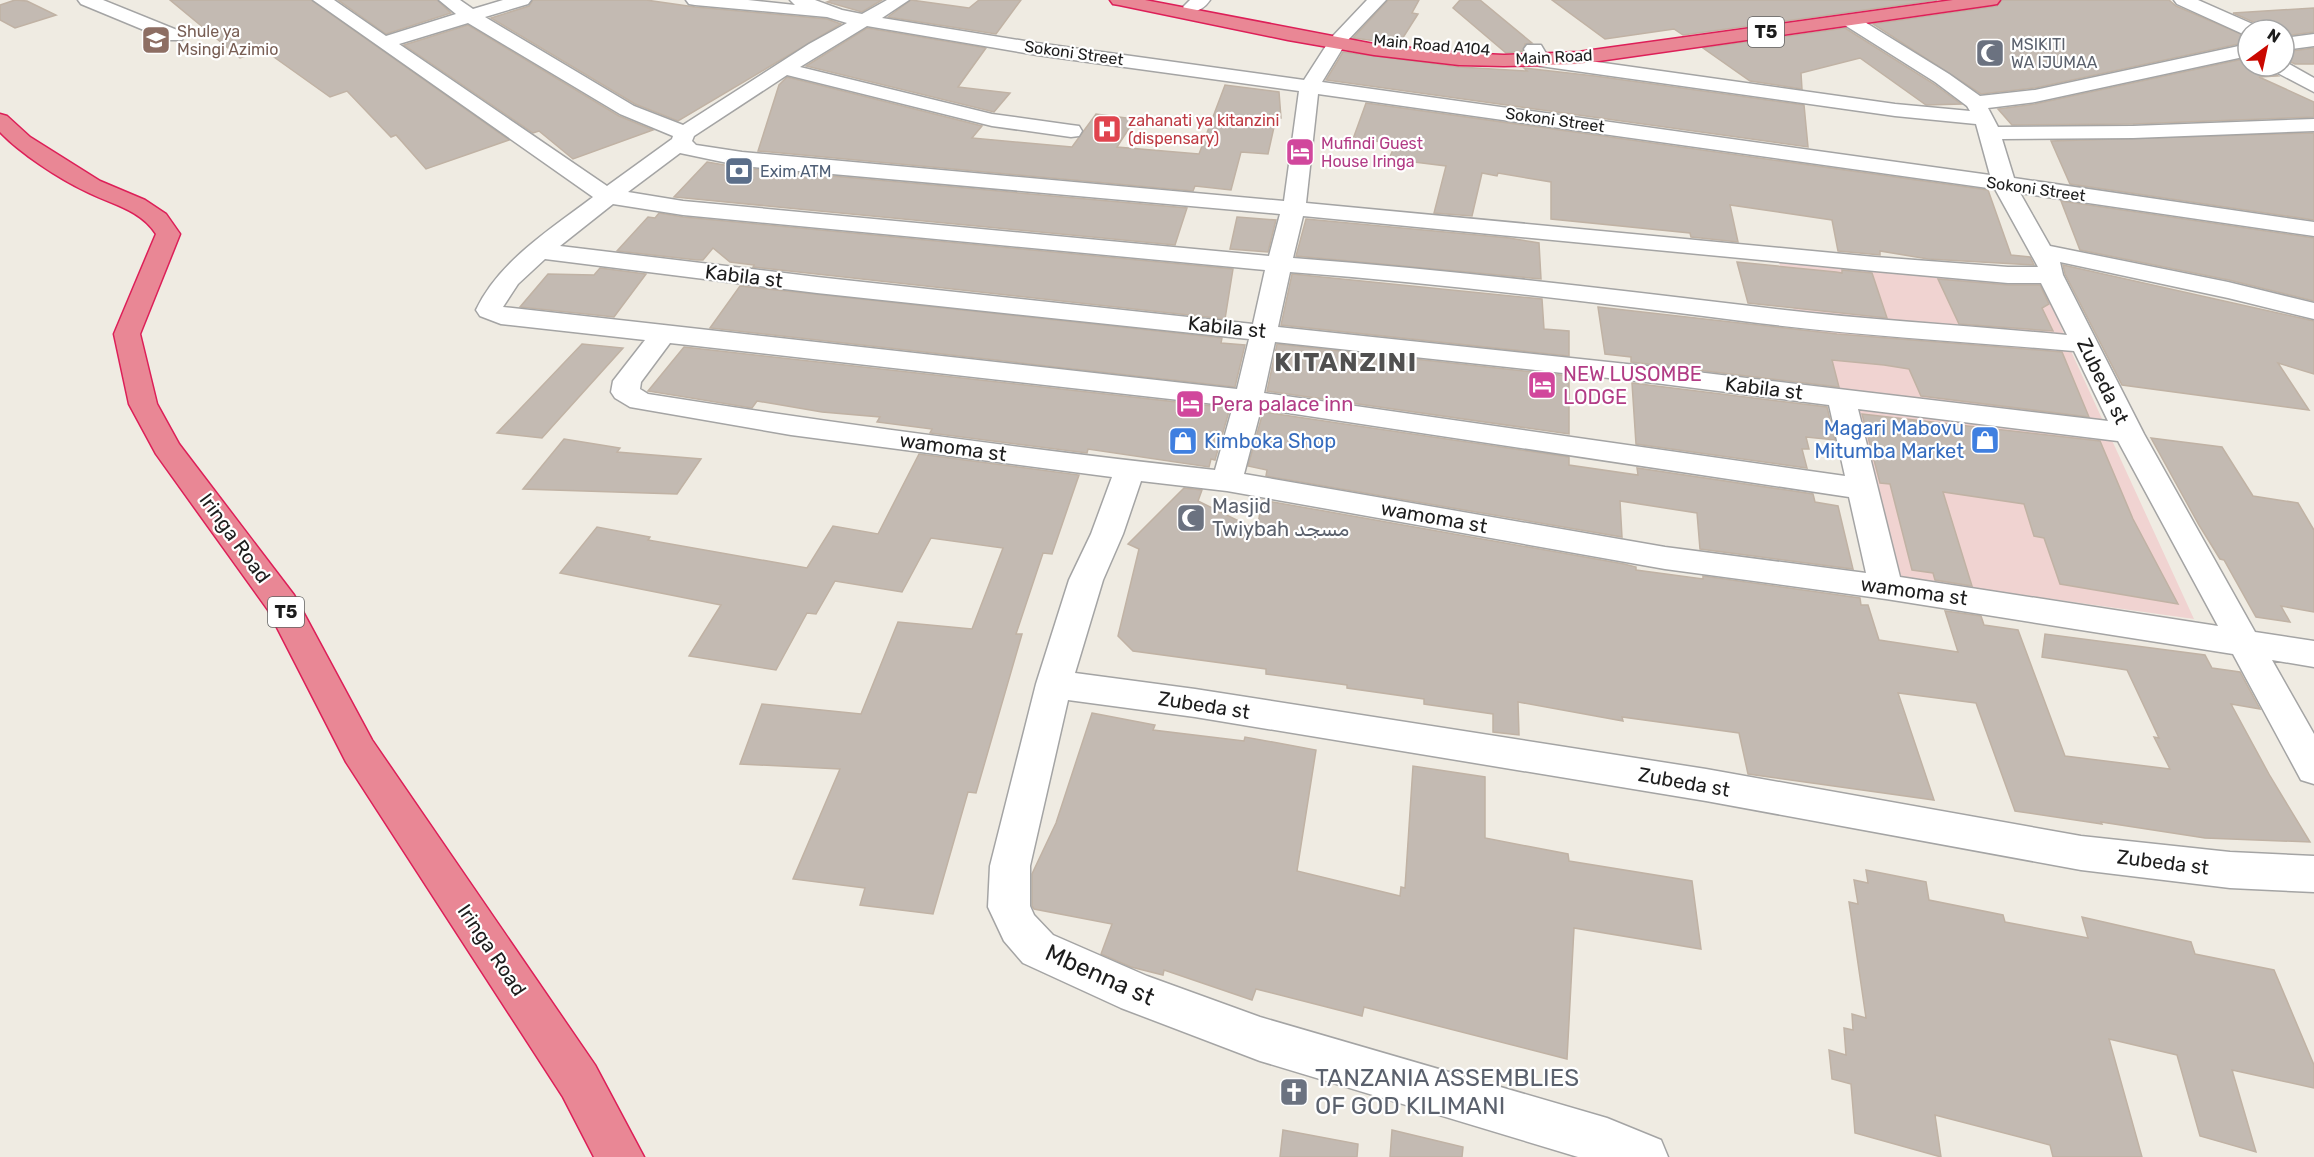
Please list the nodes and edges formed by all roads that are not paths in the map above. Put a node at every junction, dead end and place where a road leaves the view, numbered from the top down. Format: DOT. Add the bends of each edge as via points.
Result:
graph roads {
  1 [pos="87,0"];
  2 [pos="322,0"];
  3 [pos="448,0"];
  4 [pos="522,0"];
  5 [pos="695,0"];
  6 [pos="799,0"];
  7 [pos="900,0"];
  8 [pos="1119,0"];
  9 [pos="1158,0"];
  10 [pos="1377,0"];
  11 [pos="1923,0"];
  12 [pos="1991,0"];
  13 [pos="2183,0"];
  14 [pos="1196,3"];
  15 [pos="837,15"];
  16 [pos="470,16"];
  17 [pos="1849,20"];
  18 [pos="862,21"];
  19 [pos="2236,24"];
  20 [pos="175,36"];
  21 [pos="1341,39"];
  22 [pos="2314,40"];
  23 [pos="386,42"];
  24 [pos="2296,42"];
  25 [pos="2296,50"];
  26 [pos="2236,53"];
  27 [pos="1537,55"];
  28 [pos="2314,59"];
  29 [pos="785,69"];
  30 [pos="2296,76"];
  31 [pos="2314,86"];
  32 [pos="1310,87"];
  33 [pos="1983,118"];
  34 [pos="0,120"];
  35 [pos="2314,125"];
  36 [pos="1071,130"];
  37 [pos="683,138"];
  38 [pos="2004,184"];
  39 [pos="606,196"];
  40 [pos="1293,209"];
  41 [pos="2314,229"];
  42 [pos="540,251"];
  43 [pos="2046,263"];
  44 [pos="1279,264"];
  45 [pos="2314,311"];
  46 [pos="1264,331"];
  47 [pos="664,333"];
  48 [pos="2083,344"];
  49 [pos="1841,397"];
  50 [pos="1249,399"];
  51 [pos="2128,433"];
  52 [pos="1130,470"];
  53 [pos="1227,481"];
  54 [pos="1863,489"];
  55 [pos="1886,587"];
  56 [pos="2244,641"];
  57 [pos="2314,654"];
  58 [pos="1054,684"];
  59 [pos="2314,769"];
  60 [pos="2314,874"];
  61 [pos="620,1157"];
  62 [pos="1644,1157"];
  1 -- 20 [label="street"];
  2 -- 23 [label="street"];
  3 -- 16 [label="street"];
  4 -- 16 [label="street"];
  5 -- 15 [label="street"];
  6 -- 15 [label="street, Sokoni Street"];
  7 -- 18 [label="street"];
  8 -- 21 [label="highway, Main Road / T5"];
  9 -- 14 [label="highway, T5"];
  10 -- 21 [label="street"];
  11 -- 27 [label="highway, T5"];
  12 -- 17 [label="highway, Main Road / T5"];
  13 -- 19 [label="street"];
  14 -- 21 [label="highway, T5"];
  15 -- 18 [label="street, Sokoni Street"];
  16 -- 23 [label="street"];
  16 -- 37 [label="street" via="627,110"];
  17 -- 27 [label="highway, Main Road / T5" via="1578,58"];
  17 -- 33 [label="street" via="1933,73"];
  18 -- 29 [label="street"];
  18 -- 32 [label="street, Sokoni Street"];
  21 -- 27 [label="highway, Main Road / T5" via="1404,54 1461,59"];
  21 -- 32 [label="street"];
  22 -- 24 [label="street"];
  23 -- 39 [label="street"];
  25 -- 28 [label="street"];
  26 -- 33 [label="street" via="2035,96"];
  27 -- 33 [label="street" via="1895,110"];
  29 -- 36 [label="street" via="992,120"];
  29 -- 37 [label="street"];
  30 -- 31 [label="street"];
  32 -- 38 [label="street, Sokoni Street"];
  32 -- 40 [label="street"];
  33 -- 35 [label="street" via="2145,132"];
  33 -- 38 [label="street, Zubeda st"];
  34 -- 61 [label="highway, Iringa Road / T5" via="22,142 92,186 137,205 158,219 168,234 127,334 143,404 166,447 282,604 359,752 579,1081"];
  37 -- 39 [label="street"];
  37 -- 40 [label="street" via="689,150 742,159"];
  38 -- 41 [label="street, Sokoni Street"];
  38 -- 43 [label="street, Zubeda st"];
  39 -- 42 [label="street"];
  39 -- 44 [label="street" via="683,208"];
  40 -- 43 [label="street" via="2008,275"];
  40 -- 44 [label="street"];
  42 -- 46 [label="street, Kabila st" via="817,285"];
  42 -- 47 [label="street" via="503,285 489,310 501,316"];
  43 -- 45 [label="street" via="2228,290"];
  43 -- 48 [label="street, Zubeda st"];
  44 -- 46 [label="street"];
  44 -- 48 [label="street" via="1434,276 1759,315"];
  46 -- 49 [label="street, Kabila st"];
  46 -- 50 [label="street"];
  47 -- 50 [label="street"];
  47 -- 52 [label="street, wamoma st" via="627,381 625,392 640,401 803,427"];
  48 -- 51 [label="street, Zubeda st"];
  49 -- 51 [label="street, Kabila st"];
  49 -- 54 [label="street"];
  50 -- 53 [label="street"];
  50 -- 54 [label="street"];
  51 -- 56 [label="street, Zubeda st"];
  52 -- 53 [label="street, wamoma st"];
  52 -- 58 [label="street, Mbenna st" via="1086,580"];
  53 -- 55 [label="street, wamoma st" via="1665,558"];
  54 -- 55 [label="street"];
  55 -- 56 [label="street, wamoma st"];
  56 -- 57 [label="street, wamoma st"];
  56 -- 59 [label="street, Zubeda st"];
  58 -- 60 [label="street, Zubeda st" via="1706,785 2081,853 2230,870"];
  58 -- 62 [label="street, Mbenna st" via="1010,866 1009,907 1019,928 1038,949 1137,993 1260,1039 1607,1142"];
}
